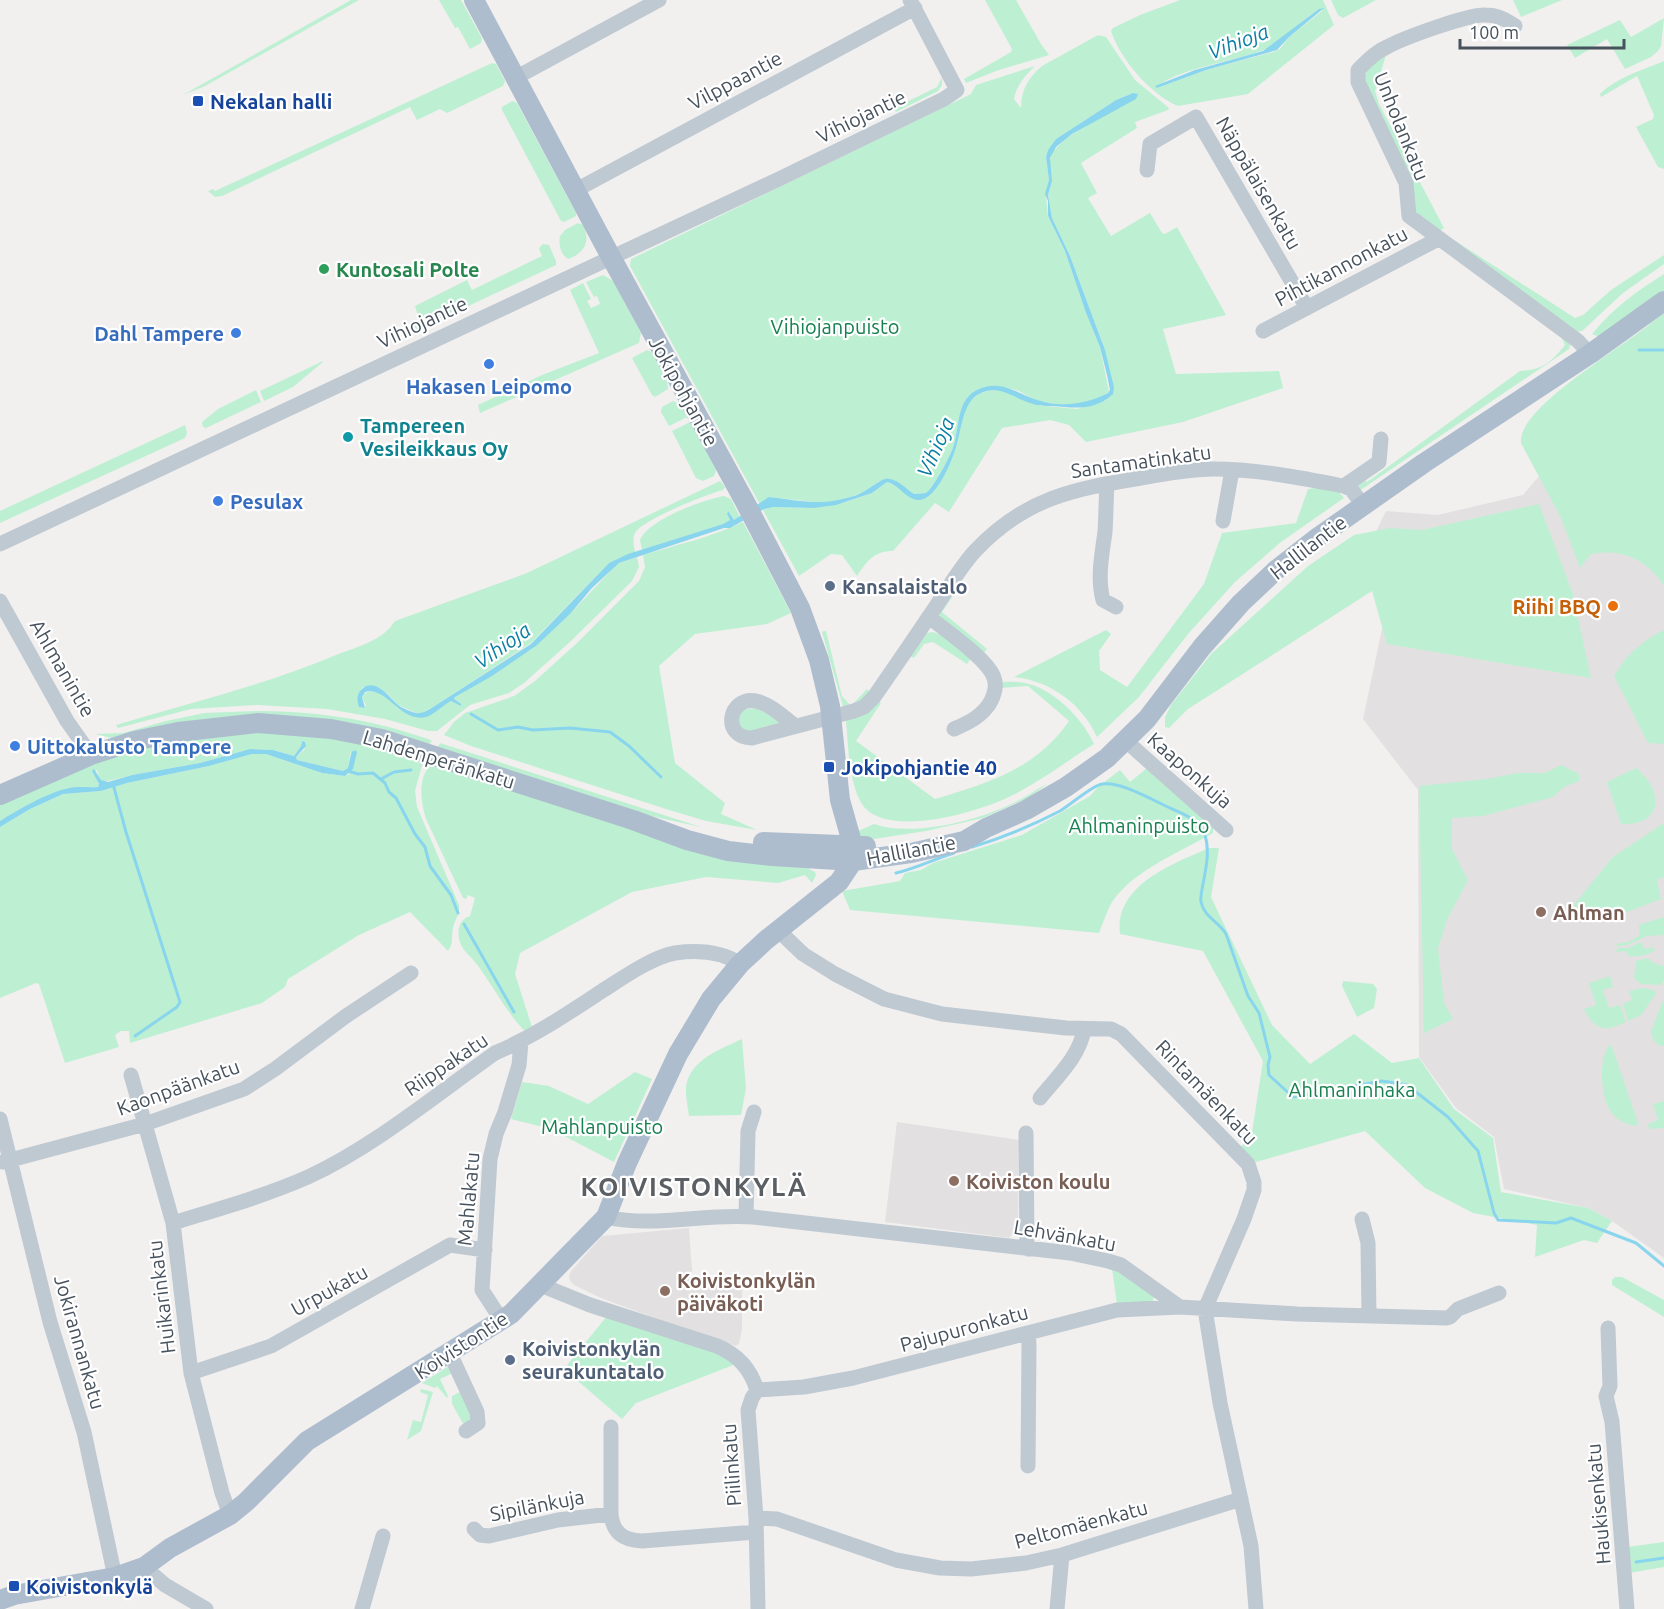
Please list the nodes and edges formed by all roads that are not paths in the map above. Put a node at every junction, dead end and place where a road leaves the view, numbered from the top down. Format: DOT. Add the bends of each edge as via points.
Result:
graph roads {
  1 [pos="474,0"];
  2 [pos="659,0"];
  3 [pos="912,4"];
  4 [pos="1515,26"];
  5 [pos="515,78"];
  6 [pos="1147,170"];
  7 [pos="576,190"];
  8 [pos="1438,239"];
  9 [pos="610,257"];
  10 [pos="1664,301"];
  11 [pos="1307,308"];
  12 [pos="1263,331"];
  13 [pos="1590,354"];
  14 [pos="1381,440"];
  15 [pos="1232,470"];
  16 [pos="1107,484"];
  17 [pos="1344,486"];
  18 [pos="1363,505"];
  19 [pos="1223,521"];
  20 [pos="0,544"];
  21 [pos="0,601"];
  22 [pos="1116,607"];
  23 [pos="929,617"];
  24 [pos="832,717"];
  25 [pos="795,726"];
  26 [pos="954,729"];
  27 [pos="1126,741"];
  28 [pos="91,754"];
  29 [pos="0,795"];
  30 [pos="1226,830"];
  31 [pos="844,853"];
  32 [pos="778,930"];
  33 [pos="740,964"];
  34 [pos="411,973"];
  35 [pos="1084,1029"];
  36 [pos="521,1042"];
  37 [pos="131,1075"];
  38 [pos="1040,1098"];
  39 [pos="754,1112"];
  40 [pos="0,1119"];
  41 [pos="146,1124"];
  42 [pos="1026,1133"];
  43 [pos="5,1161"];
  44 [pos="606,1216"];
  45 [pos="746,1216"];
  46 [pos="1362,1219"];
  47 [pos="173,1222"];
  48 [pos="1026,1249"];
  49 [pos="484,1250"];
  50 [pos="542,1282"];
  51 [pos="1499,1293"];
  52 [pos="1180,1307"];
  53 [pos="1205,1309"];
  54 [pos="1368,1316"];
  55 [pos="502,1321"];
  56 [pos="1608,1328"];
  57 [pos="1028,1334"];
  58 [pos="448,1354"];
  59 [pos="191,1373"];
  60 [pos="757,1390"];
  61 [pos="610,1427"];
  62 [pos="466,1431"];
  63 [pos="1028,1466"];
  64 [pos="1241,1499"];
  65 [pos="610,1514"];
  66 [pos="230,1515"];
  67 [pos="756,1525"];
  68 [pos="474,1529"];
  69 [pos="383,1536"];
  70 [pos="1062,1555"];
  71 [pos="144,1567"];
  72 [pos="115,1576"];
  73 [pos="0,1600"];
  74 [pos="206,1609"];
  75 [pos="362,1609"];
  76 [pos="758,1609"];
  77 [pos="1058,1609"];
  78 [pos="1256,1609"];
  79 [pos="1627,1609"];
  1 -- 5 [label="main road, Jokipohjantie"];
  2 -- 5 [label="street"];
  3 -- 7 [label="street, Vilppaantie"];
  3 -- 9 [label="street, Vihiojantie" via="957,90 779,179"];
  4 -- 8 [label="street, Unholankatu" via="1503,17 1483,14 1461,19 1387,46 1358,70 1358,82 1406,183 1409,216"];
  5 -- 7 [label="main road, Jokipohjantie"];
  6 -- 11 [label="street, Näppälaisenkatu" via="1150,144 1196,117"];
  7 -- 9 [label="main road, Jokipohjantie"];
  8 -- 11 [label="street, Pihtikannonkatu"];
  8 -- 13 [label="street, Unholankatu" via="1578,341"];
  9 -- 20 [label="street, Vihiojantie"];
  9 -- 24 [label="main road, Jokipohjantie" via="800,608 819,660"];
  10 -- 13 [label="main road, Hallilantie"];
  11 -- 12 [label="street, Pihtikannonkatu"];
  13 -- 18 [label="main road, Hallilantie"];
  14 -- 17 [label="street" via="1379,462"];
  15 -- 16 [label="street, Santamatinkatu" via="1195,470"];
  15 -- 17 [label="street, Santamatinkatu"];
  15 -- 19 [label="street, Santamatinkatu"];
  16 -- 22 [label="street" via="1101,588 1103,600"];
  16 -- 23 [label="street, Santamatinkatu" via="1061,494 1013,519 956,574"];
  17 -- 18 [label="street"];
  18 -- 27 [label="main road, Hallilantie" via="1276,570 1241,603"];
  21 -- 28 [label="street, Ahlmanintie" via="67,721"];
  23 -- 24 [label="street, Santamatinkatu" via="868,703"];
  23 -- 26 [label="street" via="984,662 995,680 990,704 981,714"];
  24 -- 25 [label="street, Santamatinkatu"];
  24 -- 31 [label="main road, Jokipohjantie"];
  27 -- 30 [label="street, Kaaponkuja"];
  27 -- 31 [label="main road, Hallilantie" via="1066,787 964,841 910,854"];
  28 -- 29 [label="main road, Lahdenperänkatu"];
  28 -- 31 [label="main road, Lahdenperänkatu" via="134,741 218,727 258,723 331,729 382,739 728,851 772,856"];
  31 -- 32 [label="main road, Koivistontie" via="839,882"];
  32 -- 33 [label="main road, Koivistontie"];
  32 -- 35 [label="street, Rintamäenkatu" via="803,954 884,999 942,1014"];
  33 -- 36 [label="street, Riippakatu" via="723,955 703,952 673,954 633,971"];
  33 -- 44 [label="main road, Koivistontie" via="711,999 678,1054"];
  34 -- 41 [label="street, Kaonpäänkatu" via="244,1089"];
  35 -- 38 [label="street" via="1082,1042"];
  35 -- 53 [label="street, Rintamäenkatu" via="1112,1029 1121,1034 1251,1169 1254,1190"];
  36 -- 47 [label="street, Riippakatu" via="495,1053 354,1152 308,1176 259,1196"];
  36 -- 49 [label="street, Mahlakatu" via="519,1065 490,1159"];
  37 -- 41 [label="street, Huikarinkatu"];
  39 -- 45 [label="street" via="748,1131"];
  40 -- 43 [label="street, Jokirannankatu"];
  41 -- 43 [label="street, Kaonpäänkatu"];
  41 -- 47 [label="street, Huikarinkatu"];
  42 -- 48 [label="street"];
  43 -- 72 [label="street, Jokirannankatu" via="84,1432"];
  44 -- 45 [label="street, Lehvänkatu" via="673,1221"];
  44 -- 50 [label="main road, Koivistontie"];
  45 -- 48 [label="street, Lehvänkatu"];
  46 -- 54 [label="street" via="1368,1244"];
  47 -- 59 [label="street, Huikarinkatu"];
  48 -- 52 [label="street, Lehvänkatu" via="1070,1253 1121,1265"];
  49 -- 55 [label="street, Mahlakatu" via="482,1290"];
  49 -- 59 [label="street, Urpukatu" via="450,1245 271,1346"];
  50 -- 55 [label="main road, Koivistontie"];
  50 -- 60 [label="street" via="590,1305 727,1350 747,1368"];
  51 -- 54 [label="street" via="1458,1309 1447,1318"];
  52 -- 53 [label="street"];
  52 -- 57 [label="street, Pajupuronkatu" via="1117,1310"];
  53 -- 54 [label="street"];
  53 -- 64 [label="street"];
  55 -- 58 [label="main road, Koivistontie"];
  56 -- 79 [label="street, Haukisenkatu" via="1610,1386 1606,1396 1612,1422"];
  57 -- 60 [label="street, Pajupuronkatu" via="853,1378"];
  57 -- 63 [label="street"];
  58 -- 62 [label="street" via="477,1412 478,1422"];
  58 -- 66 [label="main road, Koivistontie" via="307,1441"];
  59 -- 66 [label="street, Huikarinkatu"];
  60 -- 67 [label="street, Piilinkatu" via="748,1410"];
  61 -- 65 [label="street"];
  64 -- 70 [label="street, Peltomäenkatu"];
  64 -- 78 [label="street" via="1251,1546"];
  65 -- 67 [label="street, Peltomäenkatu" via="619,1534 632,1540"];
  65 -- 68 [label="street, Sipilänkuja" via="558,1520 489,1536"];
  66 -- 71 [label="main road, Koivistontie"];
  67 -- 70 [label="street, Peltomäenkatu" via="777,1519 896,1560 940,1568 971,1569"];
  67 -- 76 [label="street, Piilinkatu"];
  69 -- 75 [label="street"];
  70 -- 77 [label="street"];
  71 -- 72 [label="main road, Koivistontie"];
  71 -- 74 [label="street" via="165,1586"];
  72 -- 73 [label="main road, Koivistontie"];
}
